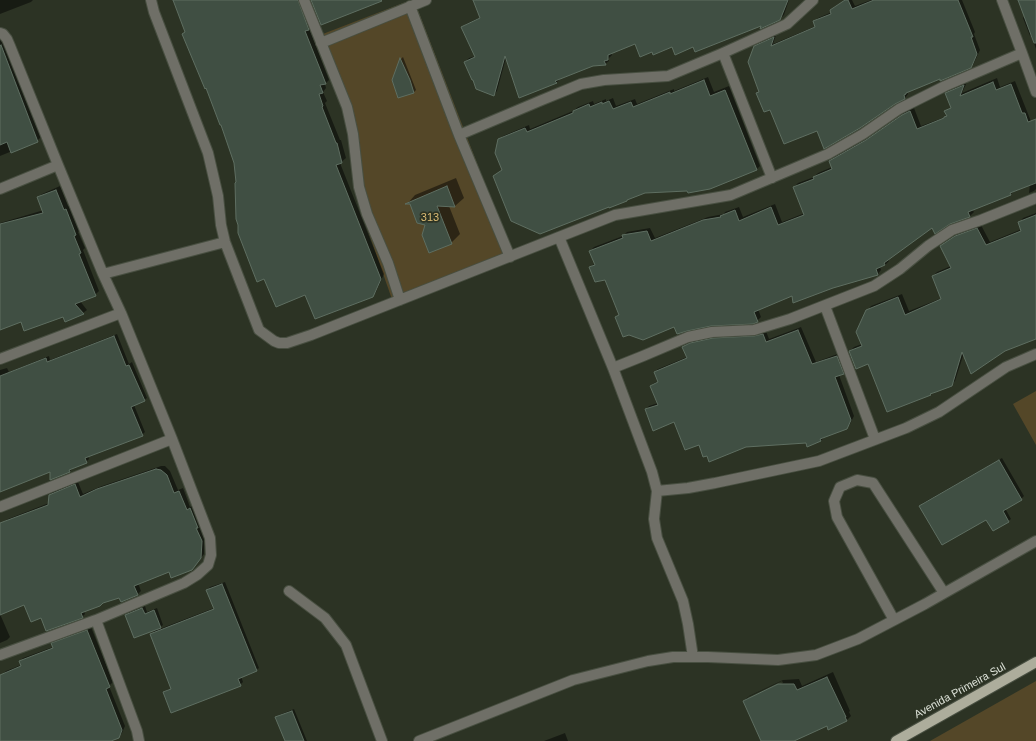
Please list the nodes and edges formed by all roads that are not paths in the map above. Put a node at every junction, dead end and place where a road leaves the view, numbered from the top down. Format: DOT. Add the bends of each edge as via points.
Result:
graph roads {
  1 [pos="151,0"];
  2 [pos="304,0"];
  3 [pos="426,0"];
  4 [pos="813,0"];
  5 [pos="1002,0"];
  6 [pos="410,6"];
  7 [pos="0,33"];
  8 [pos="321,43"];
  9 [pos="723,53"];
  10 [pos="1022,53"];
  11 [pos="1036,92"];
  12 [pos="459,135"];
  13 [pos="58,165"];
  14 [pos="772,178"];
  15 [pos="0,189"];
  16 [pos="1036,198"];
  17 [pos="559,237"];
  18 [pos="225,242"];
  19 [pos="510,257"];
  20 [pos="103,274"];
  21 [pos="400,300"];
  22 [pos="825,306"];
  23 [pos="120,313"];
  24 [pos="1036,354"];
  25 [pos="0,360"];
  26 [pos="613,368"];
  27 [pos="172,439"];
  28 [pos="875,440"];
  29 [pos="657,491"];
  30 [pos="0,507"];
  31 [pos="1036,541"];
  32 [pos="289,591"];
  33 [pos="944,593"];
  34 [pos="96,620"];
  35 [pos="894,620"];
  36 [pos="0,655"];
  37 [pos="693,657"];
  38 [pos="1036,662"];
  39 [pos="139,741"];
  40 [pos="382,741"];
  41 [pos="419,741"];
  42 [pos="896,741"];
  1 -- 18 [label="street" via="208,153"];
  2 -- 8 [label="street"];
  3 -- 6 [label="street"];
  4 -- 9 [label="street" via="787,24"];
  5 -- 10 [label="street"];
  6 -- 8 [label="street"];
  6 -- 12 [label="street"];
  7 -- 13 [label="street" via="7,39"];
  8 -- 21 [label="street" via="347,107 359,187 367,214 388,263"];
  9 -- 12 [label="street" via="668,76 581,84"];
  9 -- 14 [label="street"];
  10 -- 11 [label="street"];
  10 -- 14 [label="street" via="899,109 828,154"];
  12 -- 19 [label="street"];
  13 -- 15 [label="street"];
  13 -- 20 [label="street"];
  14 -- 17 [label="street" via="731,195 615,215"];
  16 -- 22 [label="street" via="952,230 874,286"];
  17 -- 19 [label="street"];
  17 -- 26 [label="street"];
  18 -- 20 [label="street"];
  18 -- 21 [label="street" via="259,330 280,343 311,336"];
  19 -- 21 [label="street"];
  20 -- 23 [label="street"];
  22 -- 26 [label="street" via="754,330 712,332 688,337"];
  22 -- 28 [label="street"];
  23 -- 25 [label="street"];
  23 -- 27 [label="street"];
  24 -- 28 [label="street" via="1006,367 939,412"];
  26 -- 29 [label="street"];
  27 -- 30 [label="street"];
  27 -- 34 [label="street" via="210,538 211,555 208,565 184,583"];
  28 -- 29 [label="street" via="819,461 688,488"];
  29 -- 37 [label="street" via="654,519 657,538 683,601"];
  31 -- 33 [label="street"];
  32 -- 40 [label="street" via="325,618 346,645"];
  33 -- 35 [label="street"];
  33 -- 35 [label="street" via="873,482 857,480 840,488 834,501 838,517"];
  34 -- 36 [label="street"];
  34 -- 39 [label="street"];
  35 -- 37 [label="street" via="858,639 816,655 778,660"];
  37 -- 41 [label="street" via="648,661 573,680"];
  38 -- 42 [label="main road, Avenida Primeira Sul"];
}
